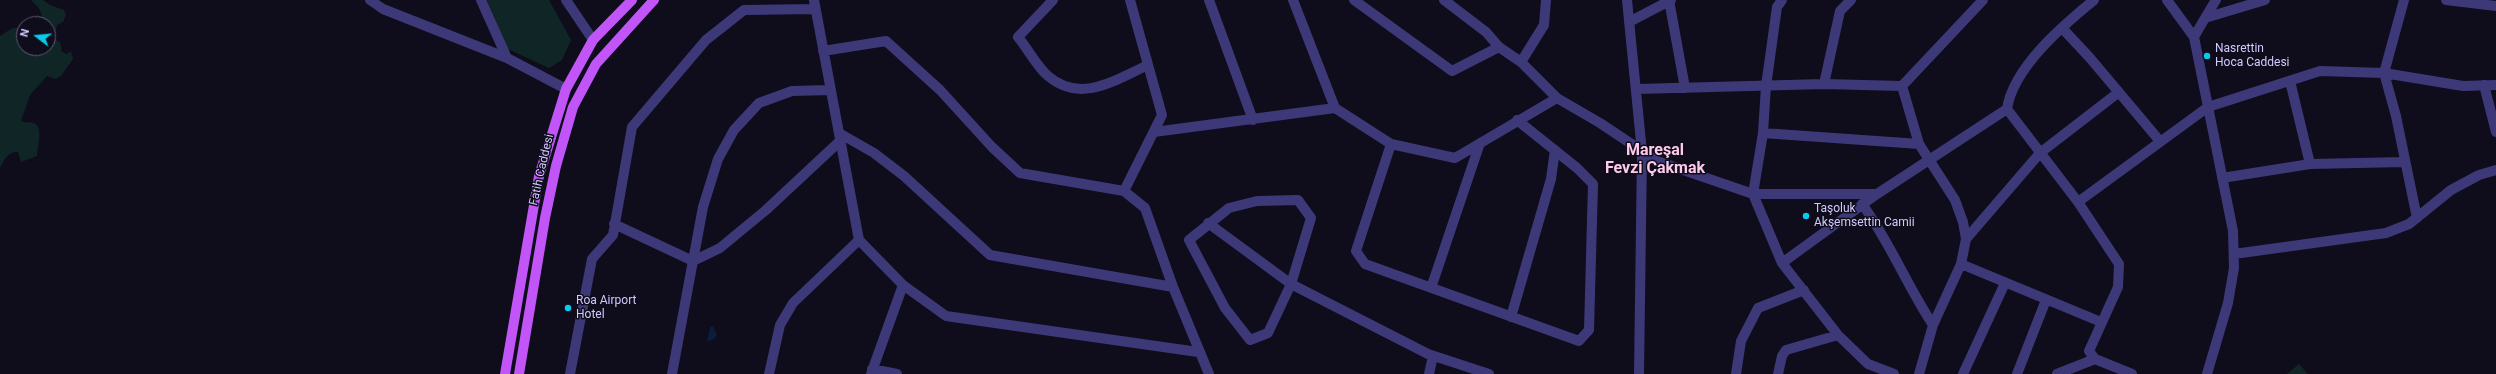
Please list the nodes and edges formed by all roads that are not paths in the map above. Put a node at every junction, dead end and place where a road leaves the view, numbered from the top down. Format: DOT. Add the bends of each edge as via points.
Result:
graph roads {
  1 [pos="370,0"];
  2 [pos="481,0"];
  3 [pos="566,0"];
  4 [pos="632,0"];
  5 [pos="654,0"];
  6 [pos="1053,0"];
  7 [pos="1130,0"];
  8 [pos="1209,0"];
  9 [pos="1293,0"];
  10 [pos="1354,0"];
  11 [pos="1444,0"];
  12 [pos="1546,0"];
  13 [pos="1627,0"];
  14 [pos="1670,0"];
  15 [pos="1782,0"];
  16 [pos="1851,0"];
  17 [pos="1983,0"];
  18 [pos="2094,0"];
  19 [pos="2168,0"];
  20 [pos="2216,0"];
  21 [pos="2404,0"];
  22 [pos="2446,0"];
  23 [pos="2262,1"];
  24 [pos="814,5"];
  25 [pos="2496,6"];
  26 [pos="2205,18"];
  27 [pos="1629,22"];
  28 [pos="2063,29"];
  29 [pos="2194,37"];
  30 [pos="593,40"];
  31 [pos="1499,47"];
  32 [pos="823,51"];
  33 [pos="507,58"];
  34 [pos="1520,62"];
  35 [pos="1148,65"];
  36 [pos="2384,73"];
  37 [pos="2290,81"];
  38 [pos="1824,84"];
  39 [pos="2484,85"];
  40 [pos="2496,85"];
  41 [pos="1766,86"];
  42 [pos="1902,86"];
  43 [pos="1685,88"];
  44 [pos="566,89"];
  45 [pos="1637,89"];
  46 [pos="831,90"];
  47 [pos="2119,92"];
  48 [pos="1557,98"];
  49 [pos="2208,106"];
  50 [pos="1335,108"];
  51 [pos="2007,109"];
  52 [pos="1253,120"];
  53 [pos="1517,120"];
  54 [pos="1154,132"];
  55 [pos="2496,132"];
  56 [pos="1763,133"];
  57 [pos="840,137"];
  58 [pos="2160,140"];
  59 [pos="1480,143"];
  60 [pos="1391,144"];
  61 [pos="1919,144"];
  62 [pos="1555,150"];
  63 [pos="1642,152"];
  64 [pos="2040,153"];
  65 [pos="1929,158"];
  66 [pos="2405,162"];
  67 [pos="2310,164"];
  68 [pos="2496,170"];
  69 [pos="2222,178"];
  70 [pos="1124,191"];
  71 [pos="1753,194"];
  72 [pos="1877,194"];
  73 [pos="2078,202"];
  74 [pos="1862,204"];
  75 [pos="2417,218"];
  76 [pos="614,224"];
  77 [pos="1208,224"];
  78 [pos="1966,239"];
  79 [pos="859,240"];
  80 [pos="2234,254"];
  81 [pos="693,261"];
  82 [pos="1782,263"];
  83 [pos="1961,264"];
  84 [pos="2005,283"];
  85 [pos="1291,284"];
  86 [pos="903,285"];
  87 [pos="1173,287"];
  88 [pos="1431,288"];
  89 [pos="1804,290"];
  90 [pos="2046,300"];
  91 [pos="1511,317"];
  92 [pos="2101,322"];
  93 [pos="1933,325"];
  94 [pos="1838,335"];
  95 [pos="1198,352"];
  96 [pos="1432,356"];
  97 [pos="2095,358"];
  98 [pos="1868,364"];
  99 [pos="871,372"];
  100 [pos="505,374"];
  101 [pos="519,374"];
  102 [pos="570,374"];
  103 [pos="672,374"];
  104 [pos="769,374"];
  105 [pos="897,374"];
  106 [pos="1209,374"];
  107 [pos="1429,374"];
  108 [pos="1489,374"];
  109 [pos="1638,374"];
  110 [pos="1736,374"];
  111 [pos="1778,374"];
  112 [pos="1864,374"];
  113 [pos="1894,374"];
  114 [pos="1919,374"];
  115 [pos="1963,374"];
  116 [pos="2016,374"];
  117 [pos="2057,374"];
  118 [pos="2132,374"];
  119 [pos="2207,374"];
  1 -- 33 [label="street" via="383,9"];
  2 -- 33 [label="street"];
  3 -- 30 [label="street"];
  4 -- 30 [label="main road, Fatih Caddesi"];
  5 -- 101 [label="main road, Fatih Caddesi" via="596,64 571,114 545,218"];
  6 -- 35 [label="street" via="1018,37 1048,76 1068,89 1085,91"];
  7 -- 35 [label="street"];
  8 -- 52 [label="street"];
  9 -- 50 [label="street"];
  10 -- 31 [label="street" via="1452,71"];
  11 -- 31 [label="street" via="1486,32"];
  12 -- 34 [label="street" via="1544,25"];
  13 -- 27 [label="street"];
  14 -- 27 [label="street"];
  14 -- 43 [label="street"];
  15 -- 41 [label="street" via="1777,7"];
  16 -- 38 [label="street" via="1840,11"];
  17 -- 42 [label="street"];
  18 -- 28 [label="street"];
  19 -- 29 [label="street"];
  20 -- 26 [label="street"];
  21 -- 36 [label="street"];
  22 -- 25 [label="street"];
  23 -- 26 [label="street"];
  24 -- 32 [label="street"];
  24 -- 76 [label="street" via="744,10 706,40 632,127"];
  26 -- 29 [label="street"];
  27 -- 45 [label="street"];
  28 -- 47 [label="street"];
  28 -- 51 [label="street" via="2019,74 2009,95"];
  29 -- 49 [label="street"];
  30 -- 44 [label="main road, Fatih Caddesi"];
  31 -- 34 [label="street"];
  32 -- 46 [label="street"];
  32 -- 70 [label="street" via="886,41 940,90 992,147 1020,173"];
  33 -- 44 [label="street"];
  34 -- 48 [label="street"];
  35 -- 54 [label="street" via="1162,115"];
  36 -- 37 [label="street" via="2320,71"];
  36 -- 39 [label="street" via="2463,86"];
  36 -- 66 [label="street"];
  37 -- 49 [label="street"];
  37 -- 67 [label="street"];
  38 -- 41 [label="street"];
  38 -- 42 [label="street"];
  39 -- 40 [label="street"];
  39 -- 55 [label="street"];
  41 -- 43 [label="street"];
  41 -- 56 [label="street"];
  42 -- 61 [label="street"];
  43 -- 45 [label="street"];
  44 -- 100 [label="main road, Fatih Caddesi" via="539,176"];
  45 -- 63 [label="street"];
  46 -- 57 [label="street"];
  46 -- 81 [label="street" via="792,91 759,103 734,130 718,159 703,207"];
  47 -- 58 [label="street"];
  47 -- 64 [label="street"];
  48 -- 53 [label="street"];
  48 -- 63 [label="street" via="1618,134"];
  49 -- 58 [label="street"];
  49 -- 69 [label="street"];
  50 -- 52 [label="street"];
  50 -- 60 [label="street"];
  51 -- 64 [label="street"];
  51 -- 65 [label="street"];
  52 -- 54 [label="street"];
  53 -- 59 [label="street"];
  53 -- 62 [label="street"];
  54 -- 70 [label="street"];
  56 -- 61 [label="street"];
  56 -- 71 [label="street"];
  57 -- 79 [label="street"];
  57 -- 81 [label="street" via="766,210 720,248"];
  57 -- 87 [label="street" via="874,153 904,176 990,255"];
  58 -- 73 [label="street"];
  59 -- 60 [label="street" via="1456,158"];
  59 -- 88 [label="street"];
  60 -- 88 [label="street" via="1356,251 1365,264"];
  61 -- 65 [label="street"];
  62 -- 91 [label="street" via="1551,179"];
  62 -- 91 [label="street" via="1593,184 1589,330 1579,341"];
  63 -- 71 [label="street" via="1657,161"];
  63 -- 109 [label="street"];
  64 -- 73 [label="street"];
  64 -- 78 [label="street"];
  65 -- 72 [label="street"];
  65 -- 78 [label="street" via="1955,200"];
  66 -- 67 [label="street"];
  66 -- 75 [label="street"];
  67 -- 69 [label="street"];
  68 -- 75 [label="street" via="2479,175 2451,190"];
  69 -- 80 [label="street" via="2233,231"];
  70 -- 87 [label="street" via="1145,208"];
  71 -- 72 [label="street"];
  71 -- 82 [label="street"];
  72 -- 74 [label="street"];
  73 -- 92 [label="street" via="2119,264 2118,286"];
  74 -- 82 [label="street"];
  74 -- 93 [label="street" via="1878,225 1912,293"];
  75 -- 80 [label="street" via="2410,224 2386,233"];
  76 -- 81 [label="street"];
  76 -- 102 [label="street" via="612,235 592,259"];
  77 -- 85 [label="street"];
  77 -- 85 [label="street" via="1229,208 1257,201 1298,200 1311,218"];
  77 -- 85 [label="street" via="1189,240 1225,308 1250,340 1268,333"];
  78 -- 83 [label="street"];
  79 -- 86 [label="street"];
  79 -- 104 [label="street" via="792,303 780,325"];
  80 -- 119 [label="street" via="2228,303"];
  81 -- 103 [label="street"];
  82 -- 89 [label="street"];
  83 -- 84 [label="street"];
  83 -- 93 [label="street"];
  84 -- 90 [label="street"];
  84 -- 115 [label="street"];
  85 -- 96 [label="street"];
  86 -- 95 [label="street" via="946,316"];
  86 -- 99 [label="street"];
  87 -- 95 [label="street"];
  88 -- 91 [label="street"];
  89 -- 94 [label="street"];
  89 -- 110 [label="street" via="1758,308 1741,341"];
  90 -- 92 [label="street"];
  90 -- 116 [label="street"];
  92 -- 97 [label="street" via="2089,350"];
  93 -- 114 [label="street"];
  94 -- 98 [label="street"];
  94 -- 111 [label="street" via="1786,350"];
  95 -- 106 [label="street"];
  96 -- 107 [label="street"];
  96 -- 108 [label="street"];
  97 -- 117 [label="street"];
  97 -- 118 [label="street"];
  98 -- 112 [label="street"];
  98 -- 113 [label="street"];
  99 -- 105 [label="street"];
}
